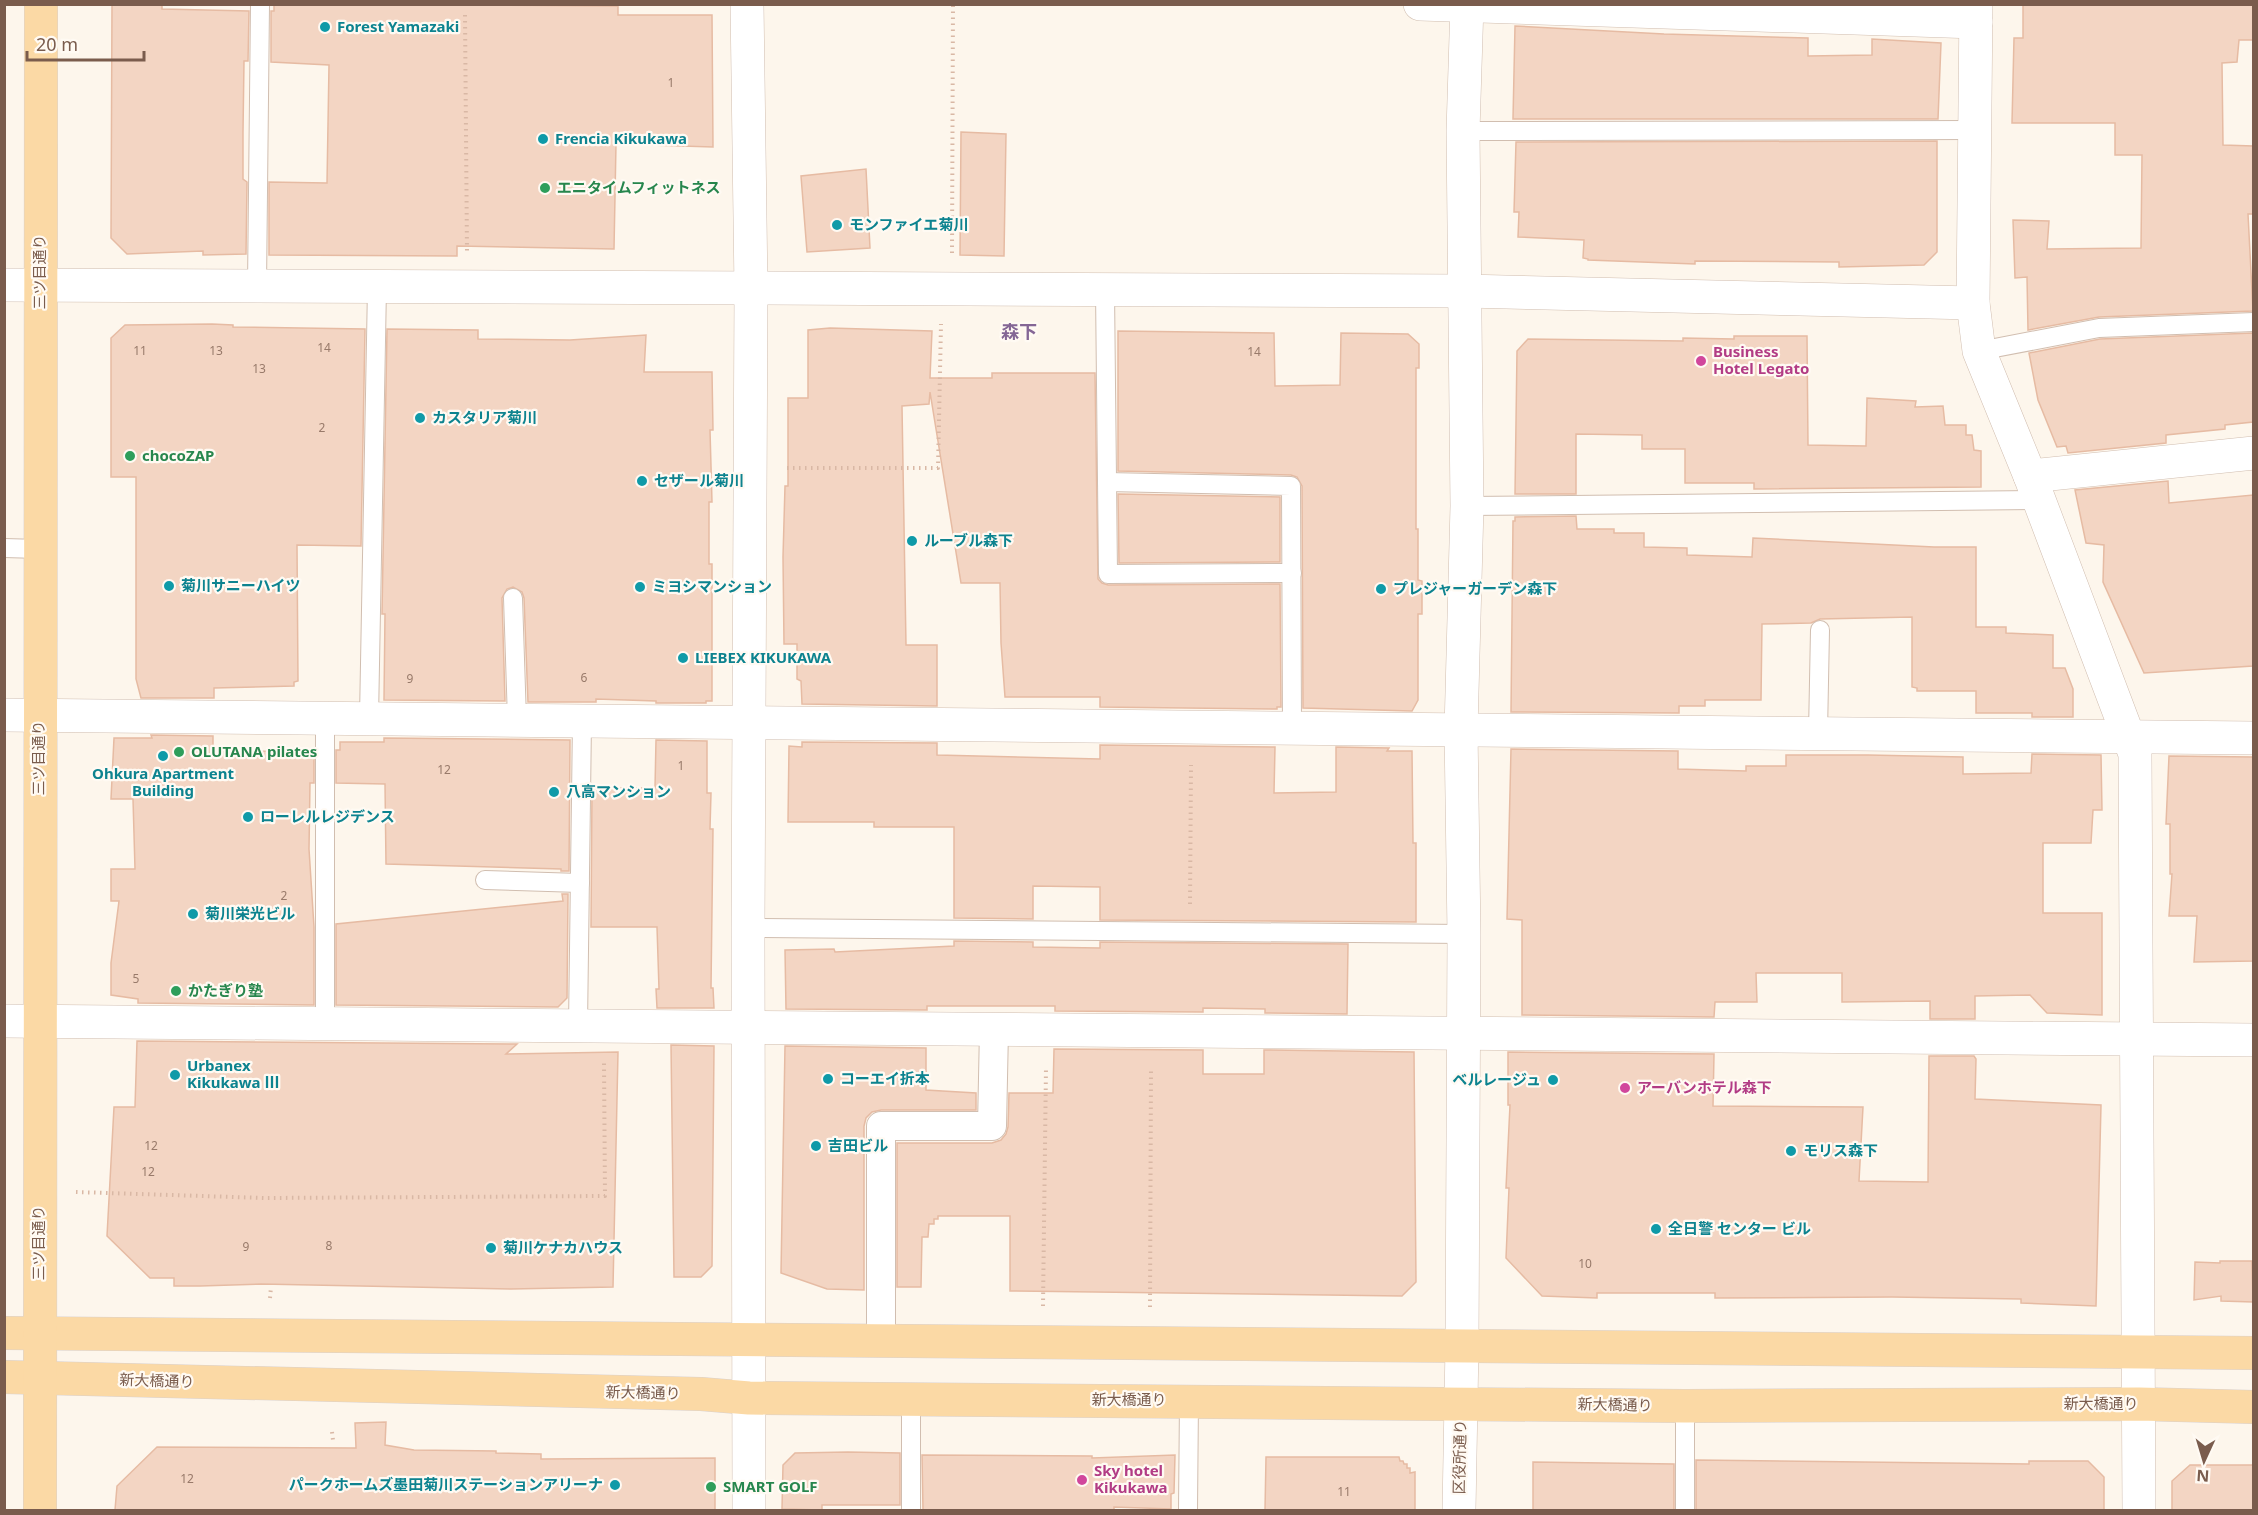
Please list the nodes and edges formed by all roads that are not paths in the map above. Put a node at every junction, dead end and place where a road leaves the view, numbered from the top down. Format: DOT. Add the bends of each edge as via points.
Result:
graph roads {
  1 [pos="41,4"];
  2 [pos="260,4"];
  3 [pos="747,4"];
  4 [pos="1420,4"];
  5 [pos="1467,6"];
  6 [pos="1629,8"];
  7 [pos="1976,13"];
  8 [pos="1976,130"];
  9 [pos="1463,131"];
  10 [pos="4,285"];
  11 [pos="40,285"];
  12 [pos="257,286"];
  13 [pos="377,287"];
  14 [pos="751,289"];
  15 [pos="1105,290"];
  16 [pos="1465,291"];
  17 [pos="1973,303"];
  18 [pos="2253,322"];
  19 [pos="1979,351"];
  20 [pos="2253,453"];
  21 [pos="1107,482"];
  22 [pos="2035,488"];
  23 [pos="1467,506"];
  24 [pos="4,548"];
  25 [pos="39,549"];
  26 [pos="1292,573"];
  27 [pos="513,598"];
  28 [pos="1820,630"];
  29 [pos="4,715"];
  30 [pos="39,716"];
  31 [pos="324,718"];
  32 [pos="369,718"];
  33 [pos="517,720"];
  34 [pos="582,721"];
  35 [pos="749,722"];
  36 [pos="1292,728"];
  37 [pos="1461,730"];
  38 [pos="1818,733"];
  39 [pos="2127,736"];
  40 [pos="2253,738"];
  41 [pos="485,880"];
  42 [pos="580,883"];
  43 [pos="748,928"];
  44 [pos="1464,934"];
  45 [pos="4,1021"];
  46 [pos="39,1021"];
  47 [pos="326,1024"];
  48 [pos="591,1026"];
  49 [pos="748,1028"];
  50 [pos="994,1030"];
  51 [pos="1463,1033"];
  52 [pos="2138,1039"];
  53 [pos="2253,1040"];
  54 [pos="4,1333"];
  55 [pos="39,1333"];
  56 [pos="749,1340"];
  57 [pos="881,1341"];
  58 [pos="1462,1346"];
  59 [pos="2139,1352"];
  60 [pos="2253,1353"];
  61 [pos="4,1377"];
  62 [pos="39,1377"];
  63 [pos="749,1398"];
  64 [pos="911,1398"];
  65 [pos="1189,1400"];
  66 [pos="1461,1403"];
  67 [pos="2139,1404"];
  68 [pos="1685,1406"];
  69 [pos="2253,1407"];
  70 [pos="40,1510"];
  71 [pos="749,1510"];
  72 [pos="911,1510"];
  73 [pos="1188,1510"];
  74 [pos="1459,1510"];
  75 [pos="1685,1510"];
  76 [pos="2139,1510"];
  1 -- 11 [label="main road, 三ツ目通り"];
  2 -- 12 [label="lane"];
  3 -- 14 [label="street"];
  4 -- 5 [label="street"];
  5 -- 6 [label="street"];
  5 -- 9 [label="street, 区役所通り"];
  6 -- 7 [label="street"];
  7 -- 8 [label="street"];
  8 -- 9 [label="lane"];
  8 -- 17 [label="street"];
  9 -- 16 [label="street, 区役所通り"];
  10 -- 11 [label="street"];
  11 -- 12 [label="street"];
  11 -- 25 [label="main road, 三ツ目通り"];
  12 -- 13 [label="street"];
  13 -- 14 [label="street"];
  13 -- 32 [label="lane"];
  14 -- 15 [label="street"];
  14 -- 35 [label="street"];
  15 -- 16 [label="street"];
  15 -- 21 [label="lane"];
  16 -- 17 [label="street"];
  16 -- 23 [label="street, 区役所通り"];
  17 -- 19 [label="street"];
  18 -- 19 [label="lane" via="2099,328"];
  19 -- 22 [label="street"];
  20 -- 22 [label="street"];
  21 -- 26 [label="lane" via="1291,486"];
  21 -- 26 [label="lane" via="1108,574"];
  22 -- 23 [label="lane"];
  22 -- 39 [label="street"];
  23 -- 37 [label="street, 区役所通り"];
  24 -- 25 [label="lane"];
  25 -- 30 [label="main road, 三ツ目通り"];
  26 -- 36 [label="lane"];
  27 -- 33 [label="lane"];
  28 -- 38 [label="lane"];
  29 -- 30 [label="street"];
  30 -- 31 [label="street"];
  30 -- 46 [label="main road, 三ツ目通り"];
  31 -- 32 [label="street"];
  31 -- 47 [label="lane"];
  32 -- 33 [label="street"];
  33 -- 34 [label="street"];
  34 -- 35 [label="street"];
  34 -- 42 [label="lane"];
  35 -- 36 [label="street"];
  35 -- 43 [label="street"];
  36 -- 37 [label="street"];
  37 -- 38 [label="street"];
  37 -- 44 [label="street, 区役所通り"];
  38 -- 39 [label="street"];
  39 -- 40 [label="street"];
  39 -- 52 [label="street" via="2135,754"];
  41 -- 42 [label="lane"];
  42 -- 48 [label="lane"];
  43 -- 44 [label="lane"];
  43 -- 49 [label="street"];
  44 -- 51 [label="street, 区役所通り"];
  45 -- 46 [label="street"];
  46 -- 47 [label="street"];
  46 -- 55 [label="main road, 三ツ目通り"];
  47 -- 48 [label="street"];
  48 -- 49 [label="street"];
  49 -- 50 [label="street"];
  49 -- 56 [label="street"];
  50 -- 51 [label="street"];
  50 -- 57 [label="street" via="992,1126 881,1126"];
  51 -- 52 [label="street"];
  51 -- 58 [label="street, 区役所通り"];
  52 -- 53 [label="street"];
  52 -- 59 [label="street"];
  54 -- 55 [label="main road"];
  55 -- 56 [label="main road"];
  55 -- 62 [label="main road, 三ツ目通り"];
  56 -- 57 [label="main road"];
  56 -- 63 [label="street"];
  57 -- 58 [label="main road"];
  58 -- 59 [label="main road"];
  58 -- 66 [label="street, 区役所通り"];
  59 -- 60 [label="main road"];
  59 -- 67 [label="street"];
  61 -- 62 [label="main road, 新大橋通り"];
  62 -- 63 [label="main road, 新大橋通り"];
  62 -- 70 [label="main road, 三ツ目通り"];
  63 -- 64 [label="main road, 新大橋通り"];
  63 -- 71 [label="street"];
  64 -- 65 [label="main road, 新大橋通り"];
  64 -- 72 [label="lane"];
  65 -- 66 [label="main road, 新大橋通り"];
  65 -- 73 [label="lane"];
  66 -- 68 [label="main road, 新大橋通り"];
  66 -- 74 [label="street, 区役所通り"];
  67 -- 68 [label="main road, 新大橋通り"];
  67 -- 69 [label="main road, 新大橋通り"];
  67 -- 76 [label="street"];
  68 -- 75 [label="lane"];
}
